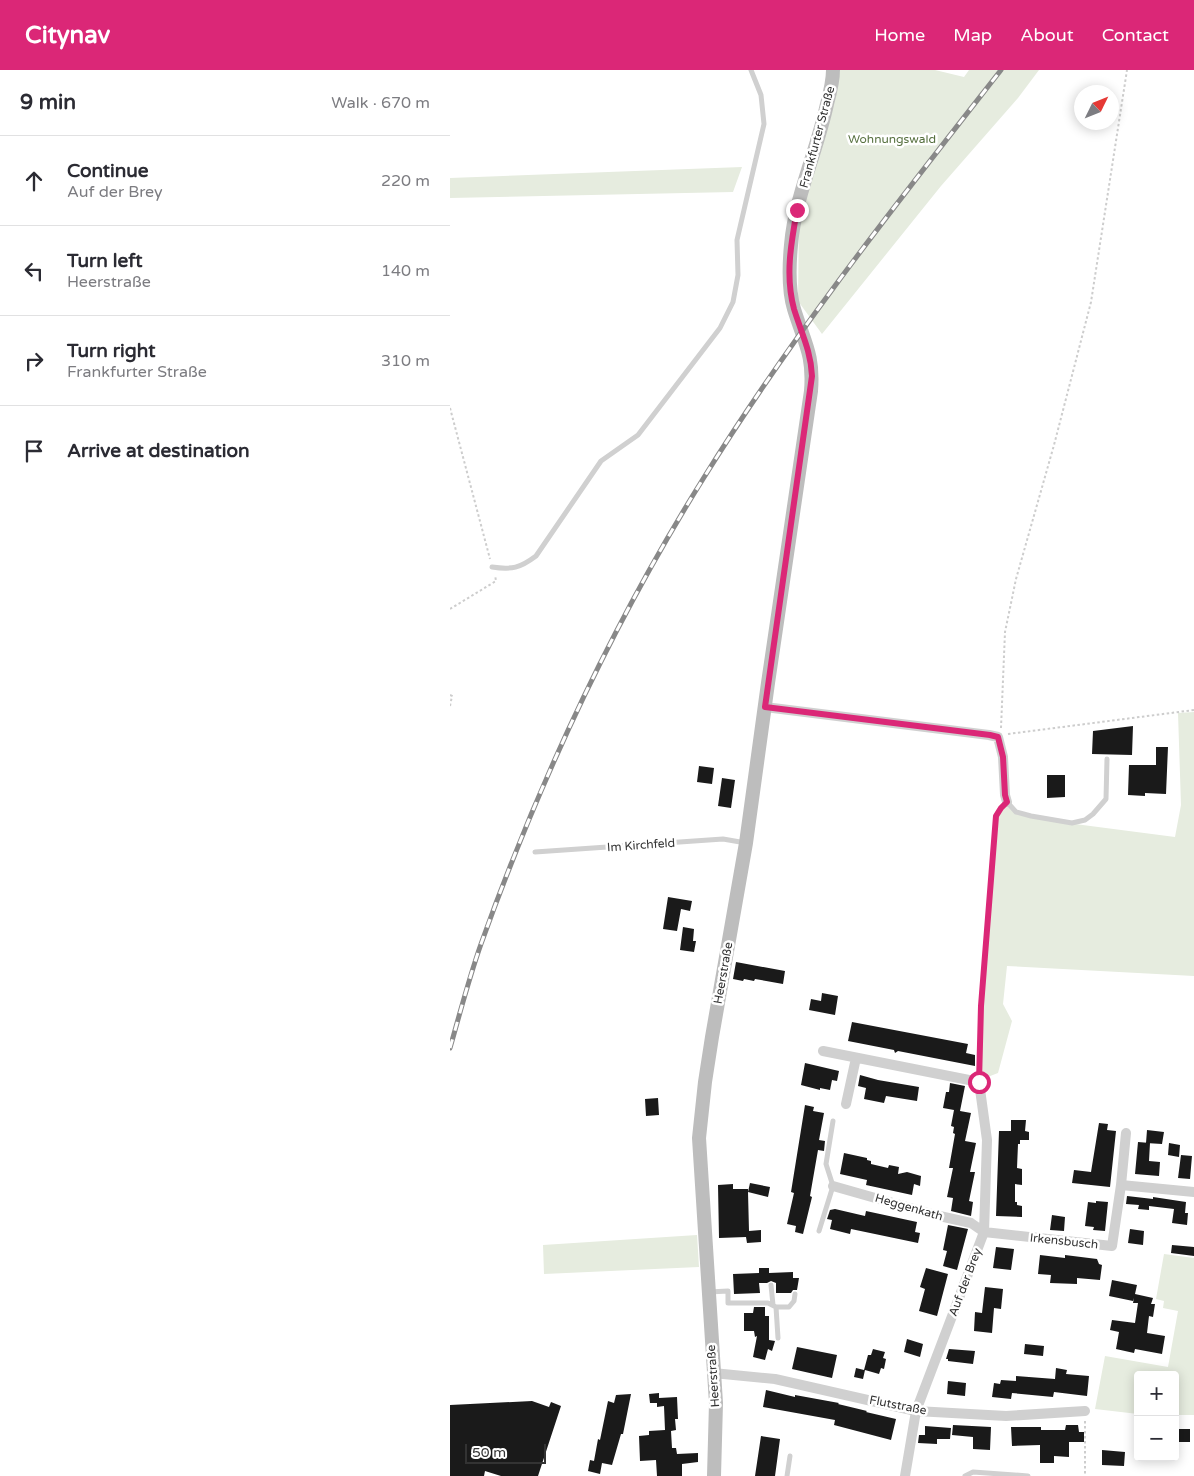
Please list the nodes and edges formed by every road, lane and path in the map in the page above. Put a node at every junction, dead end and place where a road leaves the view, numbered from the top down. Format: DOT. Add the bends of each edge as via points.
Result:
graph roads {
  1 [pos="751,70"];
  2 [pos="833,70"];
  3 [pos="1127,70"];
  4 [pos="450,408"];
  5 [pos="492,567"];
  6 [pos="450,609"];
  7 [pos="450,695"];
  8 [pos="450,706"];
  9 [pos="765,707"];
  10 [pos="1194,710"];
  11 [pos="998,737"];
  12 [pos="1107,758"];
  13 [pos="1007,802"];
  14 [pos="746,843"];
  15 [pos="535,852"];
  16 [pos="823,1051"];
  17 [pos="856,1058"];
  18 [pos="979,1082"];
  19 [pos="846,1104"];
  20 [pos="833,1121"];
  21 [pos="1126,1133"];
  22 [pos="1121,1185"];
  23 [pos="832,1186"];
  24 [pos="1194,1192"];
  25 [pos="819,1231"];
  26 [pos="984,1232"];
  27 [pos="771,1285"];
  28 [pos="708,1292"];
  29 [pos="795,1294"];
  30 [pos="775,1306"];
  31 [pos="778,1338"];
  32 [pos="713,1373"];
  33 [pos="916,1410"];
  34 [pos="1085,1411"];
  35 [pos="790,1456"];
  36 [pos="714,1476"];
  37 [pos="788,1476"];
  38 [pos="905,1476"];
  39 [pos="965,1476"];
  40 [pos="1028,1476"];
  41 [pos="1085,1476"];
  1 -- 5 [label="lane" via="761,94 764,124 737,240 738,275 733,302 720,328 638,435 601,461 536,556 523,566"];
  2 -- 9 [label="main road, Frankfurter Straße" via="824,118 797,210 791,243 789,272 792,297 809,352 812,376"];
  3 -- 11 [label="path" via="1091,302 1016,579 1005,632 1002,725"];
  4 -- 5 [label="path"];
  5 -- 6 [label="path" via="496,581"];
  7 -- 8 [label="path"];
  9 -- 11 [label="street"];
  9 -- 14 [label="main road, Heerstraße"];
  10 -- 11 [label="path"];
  11 -- 13 [label="street"];
  12 -- 13 [label="lane" via="1106,799 1085,820 1072,822 1031,816 1016,812"];
  13 -- 18 [label="path" via="996,816 981,1006"];
  14 -- 15 [label="lane, Im Kirchfeld" via="723,840"];
  14 -- 28 [label="main road, Heerstraße" via="712,1037 699,1138"];
  16 -- 17 [label="street"];
  17 -- 18 [label="street"];
  17 -- 19 [label="street"];
  18 -- 26 [label="street, Auf der Brey" via="987,1140"];
  20 -- 23 [label="lane" via="826,1164"];
  21 -- 22 [label="street, Irkensbusch"];
  22 -- 24 [label="street"];
  22 -- 26 [label="street, Irkensbusch" via="1112,1246"];
  23 -- 25 [label="lane"];
  23 -- 26 [label="street, Heggenkath" via="971,1224"];
  26 -- 33 [label="street, Auf der Brey"];
  27 -- 30 [label="lane"];
  28 -- 30 [label="lane" via="728,1291 728,1303 768,1303"];
  28 -- 32 [label="main road, Heerstraße"];
  29 -- 30 [label="lane" via="789,1307"];
  30 -- 31 [label="lane"];
  32 -- 33 [label="street, Flutstraße" via="775,1378"];
  32 -- 36 [label="main road, Heerstraße" via="716,1403"];
  33 -- 34 [label="street, Flutstraße" via="1006,1416"];
  33 -- 38 [label="street, Auf der Brey"];
  34 -- 41 [label="path"];
  35 -- 37 [label="lane"];
  39 -- 40 [label="lane" via="973,1472"];
}
